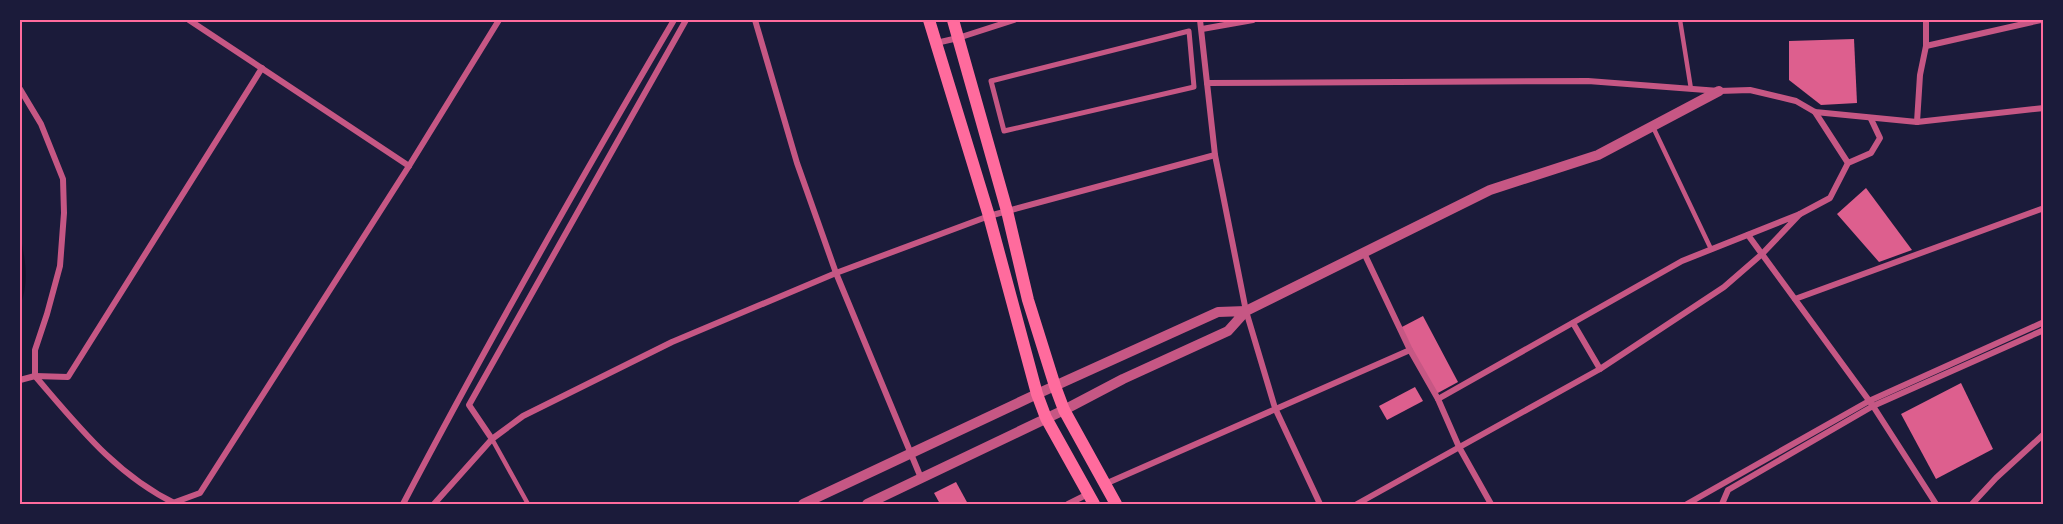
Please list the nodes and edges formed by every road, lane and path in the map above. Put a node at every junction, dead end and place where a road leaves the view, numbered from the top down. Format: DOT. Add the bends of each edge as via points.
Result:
graph roads {
  1 [pos="189,20"];
  2 [pos="499,20"];
  3 [pos="674,20"];
  4 [pos="686,20"];
  5 [pos="755,20"];
  6 [pos="929,20"];
  7 [pos="953,20"];
  8 [pos="1014,20"];
  9 [pos="1200,20"];
  10 [pos="1253,20"];
  11 [pos="1680,20"];
  12 [pos="1926,20"];
  13 [pos="2041,20"];
  14 [pos="1202,29"];
  15 [pos="958,38"];
  16 [pos="1190,39"];
  17 [pos="936,43"];
  18 [pos="1926,46"];
  19 [pos="262,68"];
  20 [pos="1207,83"];
  21 [pos="20,89"];
  22 [pos="1691,89"];
  23 [pos="1719,91"];
  24 [pos="2043,108"];
  25 [pos="1815,112"];
  26 [pos="1871,119"];
  27 [pos="1917,122"];
  28 [pos="1653,126"];
  29 [pos="1215,155"];
  30 [pos="1848,163"];
  31 [pos="409,166"];
  32 [pos="2043,208"];
  33 [pos="1007,211"];
  34 [pos="1800,214"];
  35 [pos="989,216"];
  36 [pos="1748,235"];
  37 [pos="1711,249"];
  38 [pos="1364,253"];
  39 [pos="1762,254"];
  40 [pos="836,273"];
  41 [pos="1795,299"];
  42 [pos="1246,311"];
  43 [pos="2043,322"];
  44 [pos="1573,323"];
  45 [pos="2043,330"];
  46 [pos="1410,350"];
  47 [pos="1600,369"];
  48 [pos="35,376"];
  49 [pos="20,380"];
  50 [pos="1055,386"];
  51 [pos="1037,394"];
  52 [pos="459,398"];
  53 [pos="1438,399"];
  54 [pos="1871,404"];
  55 [pos="469,405"];
  56 [pos="1275,408"];
  57 [pos="1064,410"];
  58 [pos="1046,418"];
  59 [pos="2043,434"];
  60 [pos="492,439"];
  61 [pos="1459,447"];
  62 [pos="912,453"];
  63 [pos="921,478"];
  64 [pos="1724,483"];
  65 [pos="1105,484"];
  66 [pos="1728,490"];
  67 [pos="1091,499"];
  68 [pos="174,504"];
  69 [pos="403,504"];
  70 [pos="435,504"];
  71 [pos="528,504"];
  72 [pos="803,504"];
  73 [pos="867,504"];
  74 [pos="1068,504"];
  75 [pos="1116,504"];
  76 [pos="1320,504"];
  77 [pos="1357,504"];
  78 [pos="1491,504"];
  79 [pos="1687,504"];
  80 [pos="1722,504"];
  81 [pos="1936,504"];
  82 [pos="1972,504"];
  1 -- 19 [label="street"];
  2 -- 31 [label="street"];
  3 -- 52 [label="street"];
  4 -- 55 [label="street"];
  5 -- 40 [label="street" via="797,163"];
  6 -- 17 [label="main road"];
  7 -- 15 [label="main road"];
  8 -- 15 [label="street"];
  9 -- 14 [label="street"];
  10 -- 14 [label="street"];
  11 -- 22 [label="lane"];
  12 -- 18 [label="street"];
  13 -- 18 [label="street"];
  14 -- 20 [label="street"];
  15 -- 17 [label="street"];
  15 -- 33 [label="main road"];
  16 -- 16 [label="street" via="1194,87 1004,131 991,81 1189,31"];
  17 -- 35 [label="main road"];
  18 -- 27 [label="street"];
  19 -- 31 [label="street"];
  19 -- 48 [label="street" via="68,377"];
  20 -- 22 [label="street" via="1588,81"];
  20 -- 29 [label="street"];
  21 -- 48 [label="street" via="41,124 63,179 60,266 35,350"];
  22 -- 23 [label="street"];
  23 -- 25 [label="street" via="1771,94"];
  23 -- 28 [label="street"];
  24 -- 27 [label="street"];
  25 -- 26 [label="street"];
  25 -- 30 [label="street"];
  26 -- 27 [label="street"];
  26 -- 30 [label="street" via="1880,138 1871,153"];
  28 -- 37 [label="lane"];
  28 -- 38 [label="street" via="1598,155 1490,190"];
  29 -- 33 [label="street"];
  29 -- 42 [label="street"];
  30 -- 34 [label="street" via="1830,198"];
  31 -- 68 [label="street" via="200,493"];
  32 -- 41 [label="street"];
  33 -- 35 [label="street"];
  33 -- 50 [label="main road" via="1028,300"];
  34 -- 36 [label="street"];
  34 -- 39 [label="street"];
  35 -- 40 [label="street"];
  35 -- 51 [label="main road"];
  36 -- 37 [label="street"];
  36 -- 39 [label="street"];
  37 -- 44 [label="street" via="1682,261"];
  38 -- 42 [label="street"];
  38 -- 46 [label="street"];
  39 -- 41 [label="street"];
  39 -- 47 [label="street" via="1724,287"];
  40 -- 60 [label="street" via="672,342 523,416"];
  40 -- 62 [label="street"];
  41 -- 54 [label="street"];
  42 -- 50 [label="street" via="1218,312"];
  42 -- 56 [label="street"];
  42 -- 57 [label="street" via="1228,331"];
  43 -- 54 [label="street"];
  44 -- 47 [label="street"];
  44 -- 53 [label="street"];
  45 -- 54 [label="street"];
  46 -- 53 [label="street"];
  46 -- 56 [label="street"];
  47 -- 61 [label="street"];
  48 -- 49 [label="street"];
  48 -- 68 [label="street" via="101,452"];
  50 -- 51 [label="street"];
  50 -- 57 [label="main road"];
  51 -- 58 [label="main road"];
  51 -- 62 [label="street"];
  52 -- 55 [label="lane"];
  52 -- 69 [label="street"];
  53 -- 61 [label="street"];
  54 -- 64 [label="street"];
  54 -- 66 [label="street"];
  54 -- 81 [label="street"];
  55 -- 60 [label="street"];
  56 -- 65 [label="street"];
  56 -- 76 [label="street"];
  57 -- 58 [label="street"];
  57 -- 65 [label="main road"];
  58 -- 63 [label="street"];
  58 -- 67 [label="main road"];
  59 -- 82 [label="street"];
  60 -- 70 [label="street"];
  60 -- 71 [label="lane"];
  61 -- 77 [label="street"];
  61 -- 78 [label="street"];
  62 -- 63 [label="street"];
  62 -- 72 [label="street"];
  63 -- 73 [label="street"];
  64 -- 66 [label="street"];
  64 -- 79 [label="street"];
  65 -- 75 [label="main road"];
  66 -- 80 [label="street"];
  67 -- 74 [label="street"];
}
